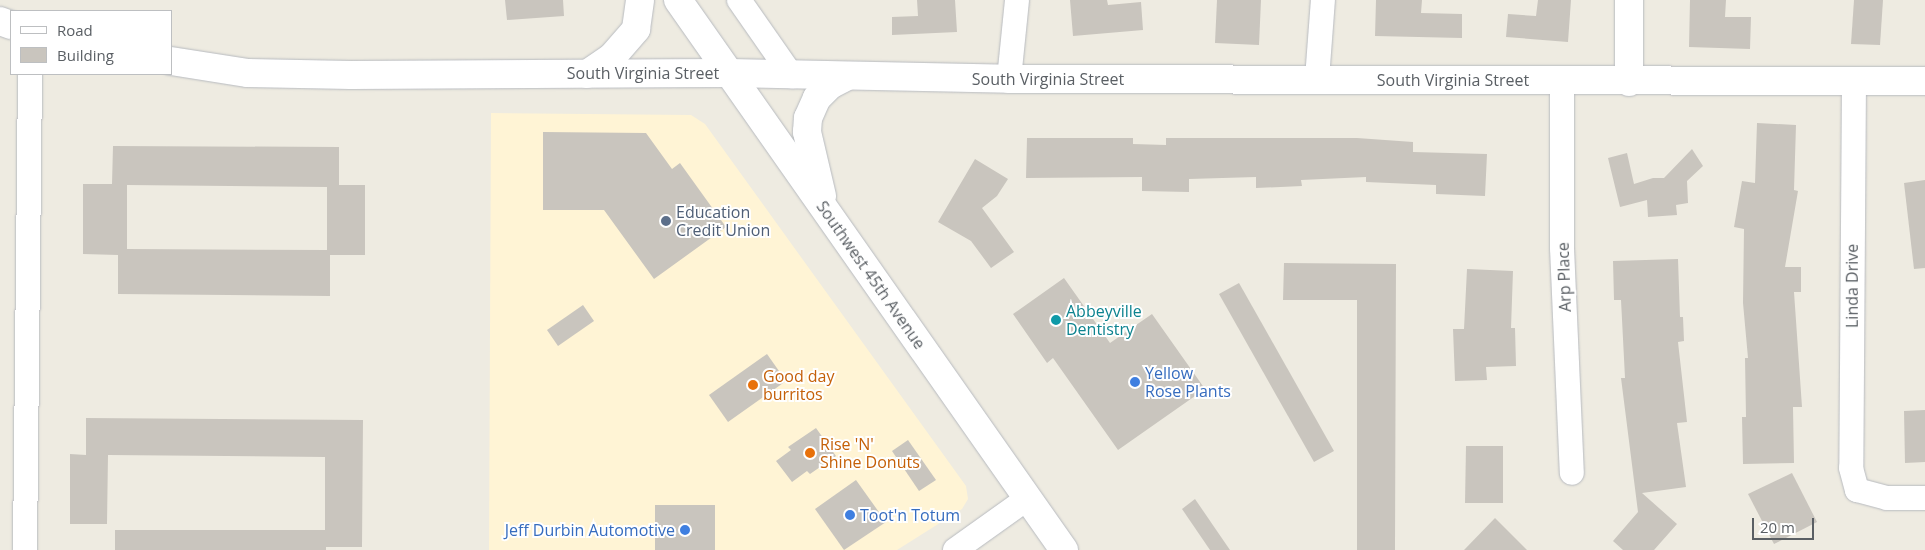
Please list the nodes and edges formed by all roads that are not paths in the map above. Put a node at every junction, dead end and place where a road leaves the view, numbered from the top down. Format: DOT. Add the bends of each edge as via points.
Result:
graph roads {
  1 [pos="640,0"];
  2 [pos="678,0"];
  3 [pos="739,0"];
  4 [pos="1017,0"];
  5 [pos="1323,0"];
  6 [pos="1629,0"];
  7 [pos="172,61"];
  8 [pos="729,73"];
  9 [pos="587,74"];
  10 [pos="30,75"];
  11 [pos="792,76"];
  12 [pos="846,77"];
  13 [pos="1009,79"];
  14 [pos="1316,79"];
  15 [pos="1562,80"];
  16 [pos="1854,81"];
  17 [pos="1925,81"];
  18 [pos="1629,82"];
  19 [pos="825,210"];
  20 [pos="1572,473"];
  21 [pos="1028,498"];
  22 [pos="1925,498"];
  23 [pos="25,550"];
  24 [pos="954,550"];
  25 [pos="1064,550"];
  1 -- 9 [label="street" via="636,29 612,57"];
  2 -- 8 [label="street, Southwest 45th Avenue"];
  3 -- 11 [label="street"];
  4 -- 13 [label="street"];
  5 -- 14 [label="street"];
  6 -- 18 [label="street"];
  7 -- 9 [label="street, South Virginia Street" via="248,73"];
  8 -- 9 [label="street, South Virginia Street"];
  8 -- 11 [label="street, South Virginia Street"];
  8 -- 19 [label="street, Southwest 45th Avenue"];
  10 -- 23 [label="street"];
  11 -- 12 [label="street, South Virginia Street"];
  12 -- 13 [label="street, South Virginia Street"];
  12 -- 19 [label="street" via="830,85 817,98 808,118 806,132"];
  13 -- 14 [label="street, South Virginia Street"];
  14 -- 15 [label="street, South Virginia Street"];
  15 -- 18 [label="street, South Virginia Street"];
  15 -- 20 [label="street, Arp Place" via="1562,248"];
  16 -- 17 [label="street, South Virginia Street"];
  16 -- 18 [label="street, South Virginia Street"];
  16 -- 22 [label="street, Linda Drive" via="1851,468 1857,490 1888,498"];
  19 -- 21 [label="street, Southwest 45th Avenue"];
  21 -- 24 [label="street"];
  21 -- 25 [label="street, Southwest 45th Avenue"];
}
